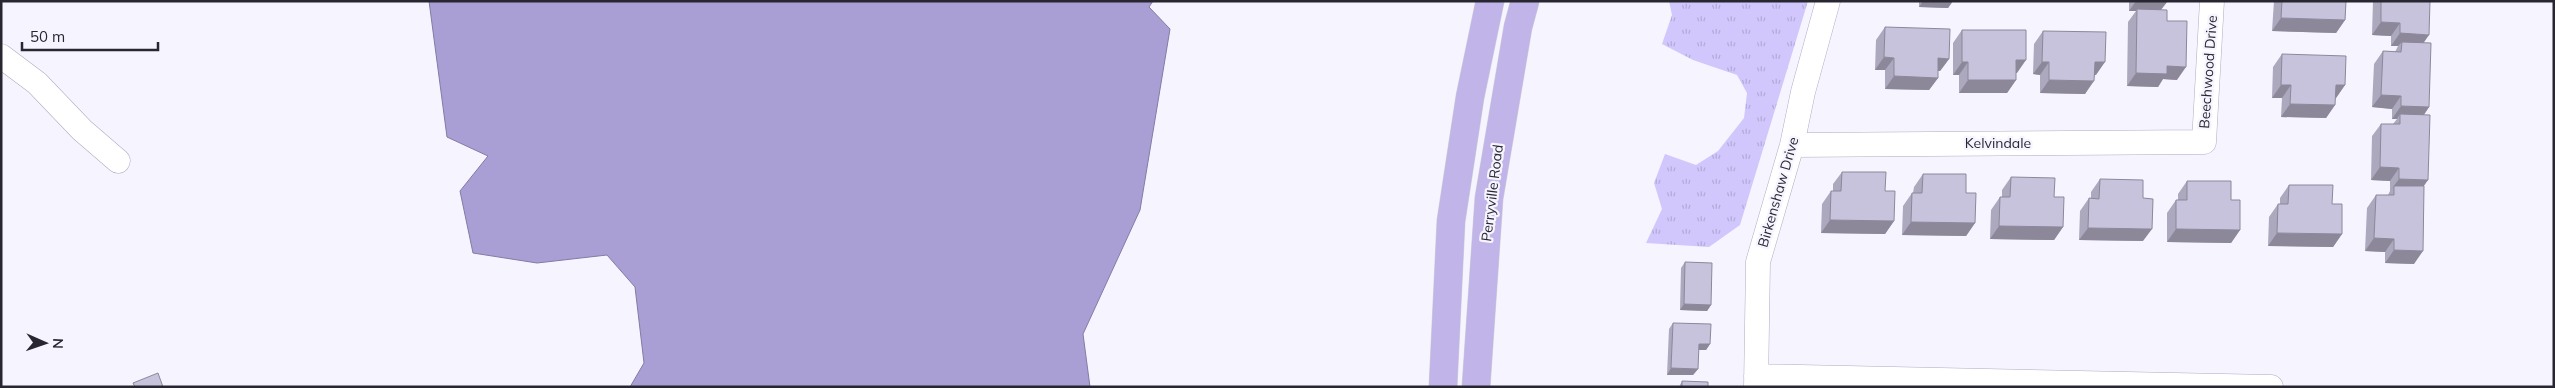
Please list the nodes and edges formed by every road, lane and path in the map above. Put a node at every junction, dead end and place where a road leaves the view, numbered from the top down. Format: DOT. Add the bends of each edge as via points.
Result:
graph roads {
  1 [pos="1490,1"];
  2 [pos="1525,1"];
  3 [pos="1828,1"];
  4 [pos="2212,1"];
  5 [pos="1,56"];
  6 [pos="2204,142"];
  7 [pos="1792,145"];
  8 [pos="118,161"];
  9 [pos="1756,381"];
  10 [pos="1443,387"];
  11 [pos="1476,387"];
  12 [pos="2271,387"];
  1 -- 10 [label="main road" via="1470,96 1451,221"];
  2 -- 11 [label="main road, Perryville Road" via="1488,198"];
  3 -- 7 [label="street, Birkenshaw Drive"];
  4 -- 6 [label="street, Beechwood Drive"];
  5 -- 8 [label="street" via="37,83 82,130"];
  6 -- 7 [label="street, Kelvindale"];
  7 -- 9 [label="street, Birkenshaw Drive" via="1758,262"];
  9 -- 12 [label="street"];
}
